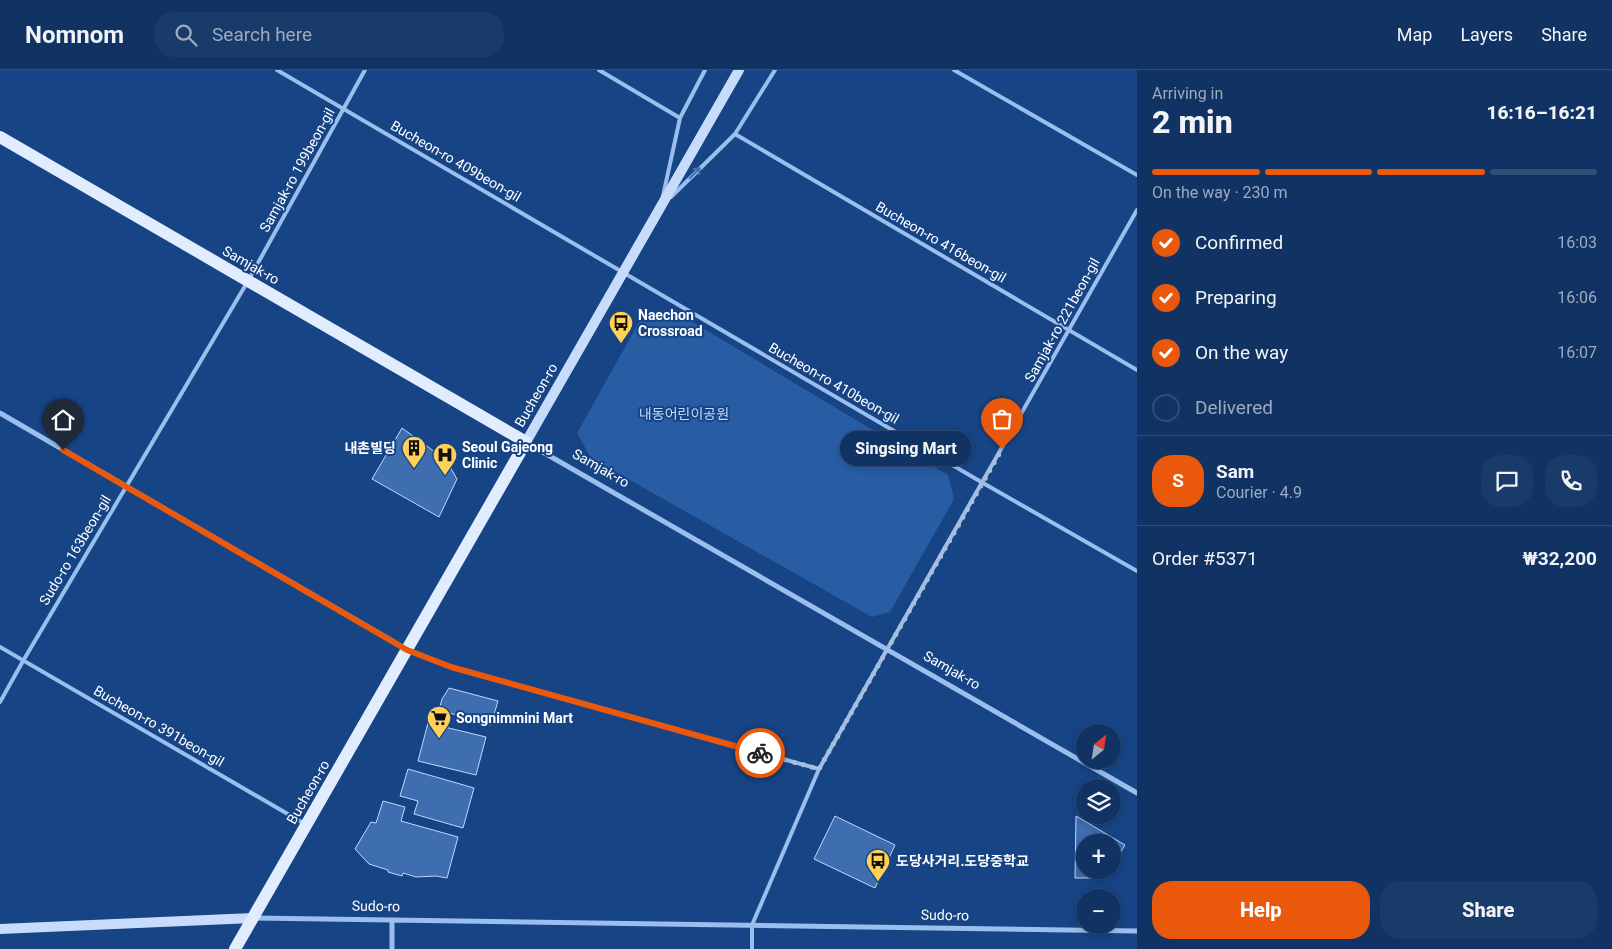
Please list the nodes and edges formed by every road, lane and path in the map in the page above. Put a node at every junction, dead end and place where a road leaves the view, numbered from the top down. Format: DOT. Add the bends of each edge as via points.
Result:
graph roads {
  1 [pos="277,70"];
  2 [pos="365,70"];
  3 [pos="599,70"];
  4 [pos="705,70"];
  5 [pos="739,70"];
  6 [pos="775,70"];
  7 [pos="954,70"];
  8 [pos="344,109"];
  9 [pos="680,118"];
  10 [pos="734,134"];
  11 [pos="0,137"];
  12 [pos="1137,175"];
  13 [pos="660,208"];
  14 [pos="1137,210"];
  15 [pos="624,272"];
  16 [pos="248,281"];
  17 [pos="1069,330"];
  18 [pos="1137,370"];
  19 [pos="0,413"];
  20 [pos="526,442"];
  21 [pos="982,483"];
  22 [pos="126,486"];
  23 [pos="1137,571"];
  24 [pos="0,647"];
  25 [pos="407,650"];
  26 [pos="888,650"];
  27 [pos="23,661"];
  28 [pos="0,702"];
  29 [pos="819,769"];
  30 [pos="1137,793"];
  31 [pos="306,825"];
  32 [pos="253,918"];
  33 [pos="392,920"];
  34 [pos="752,925"];
  35 [pos="0,929"];
  36 [pos="1137,931"];
  37 [pos="235,949"];
  38 [pos="392,949"];
  39 [pos="752,949"];
  1 -- 8 [label="lane, Bucheon-ro 409beon-gil"];
  2 -- 8 [label="lane, Samjak-ro 199beon-gil"];
  3 -- 9 [label="lane"];
  4 -- 9 [label="lane, Bucheon-ro"];
  5 -- 13 [label="street, Bucheon-ro"];
  6 -- 10 [label="lane, Bucheon-ro"];
  7 -- 12 [label="lane"];
  8 -- 15 [label="lane, Bucheon-ro 409beon-gil"];
  8 -- 16 [label="lane, Samjak-ro 199beon-gil"];
  9 -- 13 [label="lane, Bucheon-ro"];
  13 -- 10 [label="lane, Bucheon-ro, one-way"];
  10 -- 17 [label="lane, Bucheon-ro 416beon-gil"];
  11 -- 16 [label="main road, Samjak-ro"];
  13 -- 15 [label="street, Bucheon-ro"];
  14 -- 17 [label="lane, Samjak-ro 221beon-gil"];
  15 -- 20 [label="street, Bucheon-ro"];
  15 -- 21 [label="lane, Bucheon-ro 410beon-gil"];
  16 -- 20 [label="main road, Samjak-ro"];
  16 -- 22 [label="lane, Sudo-ro 163beon-gil"];
  17 -- 18 [label="lane, Bucheon-ro 416beon-gil"];
  17 -- 21 [label="lane, Samjak-ro 221beon-gil"];
  19 -- 22 [label="street"];
  20 -- 25 [label="main road, Bucheon-ro"];
  20 -- 26 [label="street, Samjak-ro"];
  21 -- 23 [label="lane, Bucheon-ro 410beon-gil"];
  21 -- 26 [label="lane, Samjak-ro 221beon-gil"];
  22 -- 25 [label="street"];
  22 -- 27 [label="lane, Sudo-ro 163beon-gil"];
  24 -- 27 [label="lane, Bucheon-ro 391beon-gil"];
  25 -- 29 [label="lane" via="451,667"];
  25 -- 31 [label="main road, Bucheon-ro"];
  26 -- 29 [label="lane"];
  26 -- 30 [label="street, Samjak-ro"];
  27 -- 28 [label="lane, Sudo-ro 163beon-gil"];
  27 -- 31 [label="lane, Bucheon-ro 391beon-gil"];
  29 -- 34 [label="lane"];
  31 -- 32 [label="main road, Bucheon-ro"];
  32 -- 33 [label="street, Sudo-ro"];
  32 -- 35 [label="street, Sudo-ro"];
  32 -- 37 [label="main road, Bucheon-ro"];
  33 -- 34 [label="street, Sudo-ro"];
  33 -- 38 [label="street"];
  34 -- 36 [label="street, Sudo-ro"];
  34 -- 39 [label="lane"];
}
